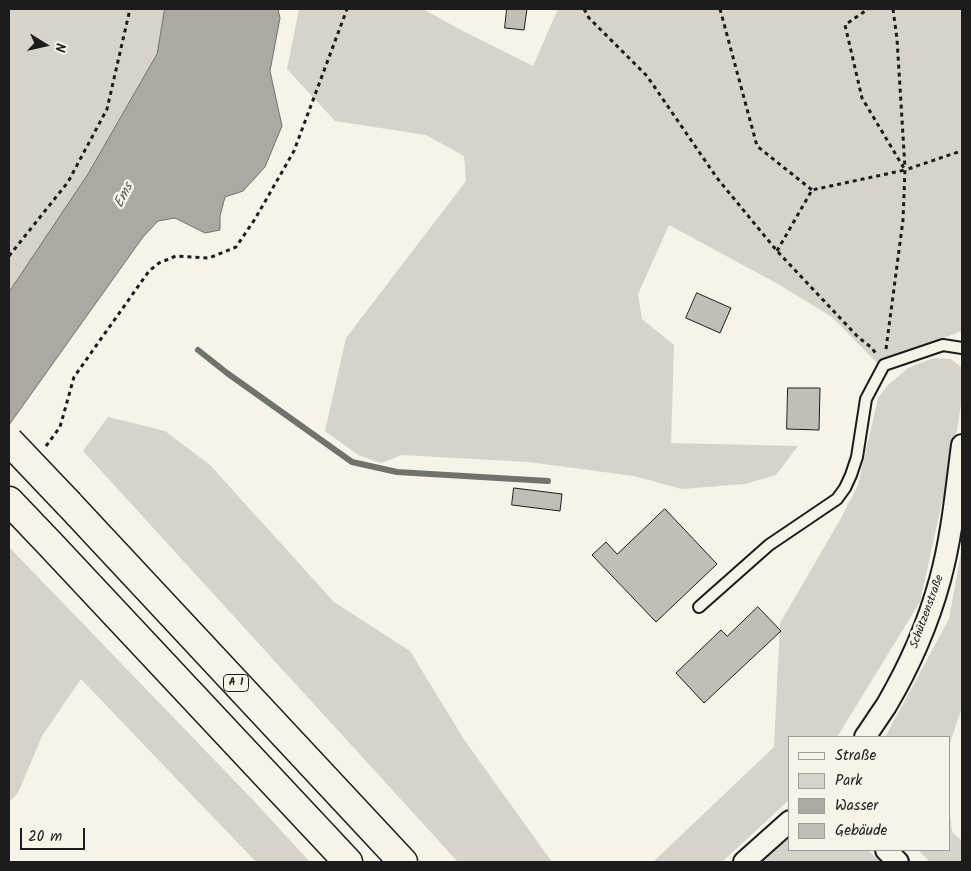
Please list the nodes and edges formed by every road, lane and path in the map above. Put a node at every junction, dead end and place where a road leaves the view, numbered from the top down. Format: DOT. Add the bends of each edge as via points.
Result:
graph roads {
  1 [pos="130,9"];
  2 [pos="347,9"];
  3 [pos="584,9"];
  4 [pos="720,9"];
  5 [pos="868,9"];
  6 [pos="893,9"];
  7 [pos="962,150"];
  8 [pos="905,170"];
  9 [pos="812,190"];
  10 [pos="777,251"];
  11 [pos="9,256"];
  12 [pos="962,348"];
  13 [pos="884,365"];
  14 [pos="9,441"];
  15 [pos="962,446"];
  16 [pos="43,450"];
  17 [pos="9,501"];
  18 [pos="699,607"];
  19 [pos="866,736"];
  20 [pos="788,823"];
  21 [pos="887,851"];
  22 [pos="348,862"];
  23 [pos="403,862"];
  24 [pos="744,862"];
  25 [pos="898,862"];
  1 -- 11 [label="path" via="107,109 68,182"];
  2 -- 16 [label="path" via="294,151 236,247 208,258 176,256 148,272 74,377 60,427"];
  3 -- 10 [label="path" via="589,18 647,76 717,178"];
  4 -- 9 [label="path" via="757,146"];
  5 -- 8 [label="path" via="845,25 862,98"];
  6 -- 8 [label="path"];
  7 -- 8 [label="path"];
  8 -- 9 [label="path"];
  8 -- 13 [label="path" via="903,220"];
  9 -- 10 [label="path"];
  10 -- 13 [label="path" via="872,348"];
  12 -- 13 [label="lane" via="943,345"];
  13 -- 18 [label="lane" via="866,399 857,457 845,488 837,498 769,545"];
  14 -- 23 [label="highway, A 1, bridge"];
  15 -- 19 [label="street, Schützenstraße" via="948,547 931,610 910,660"];
  17 -- 22 [label="highway"];
  20 -- 24 [label="street"];
  21 -- 25 [label="street"];
}
